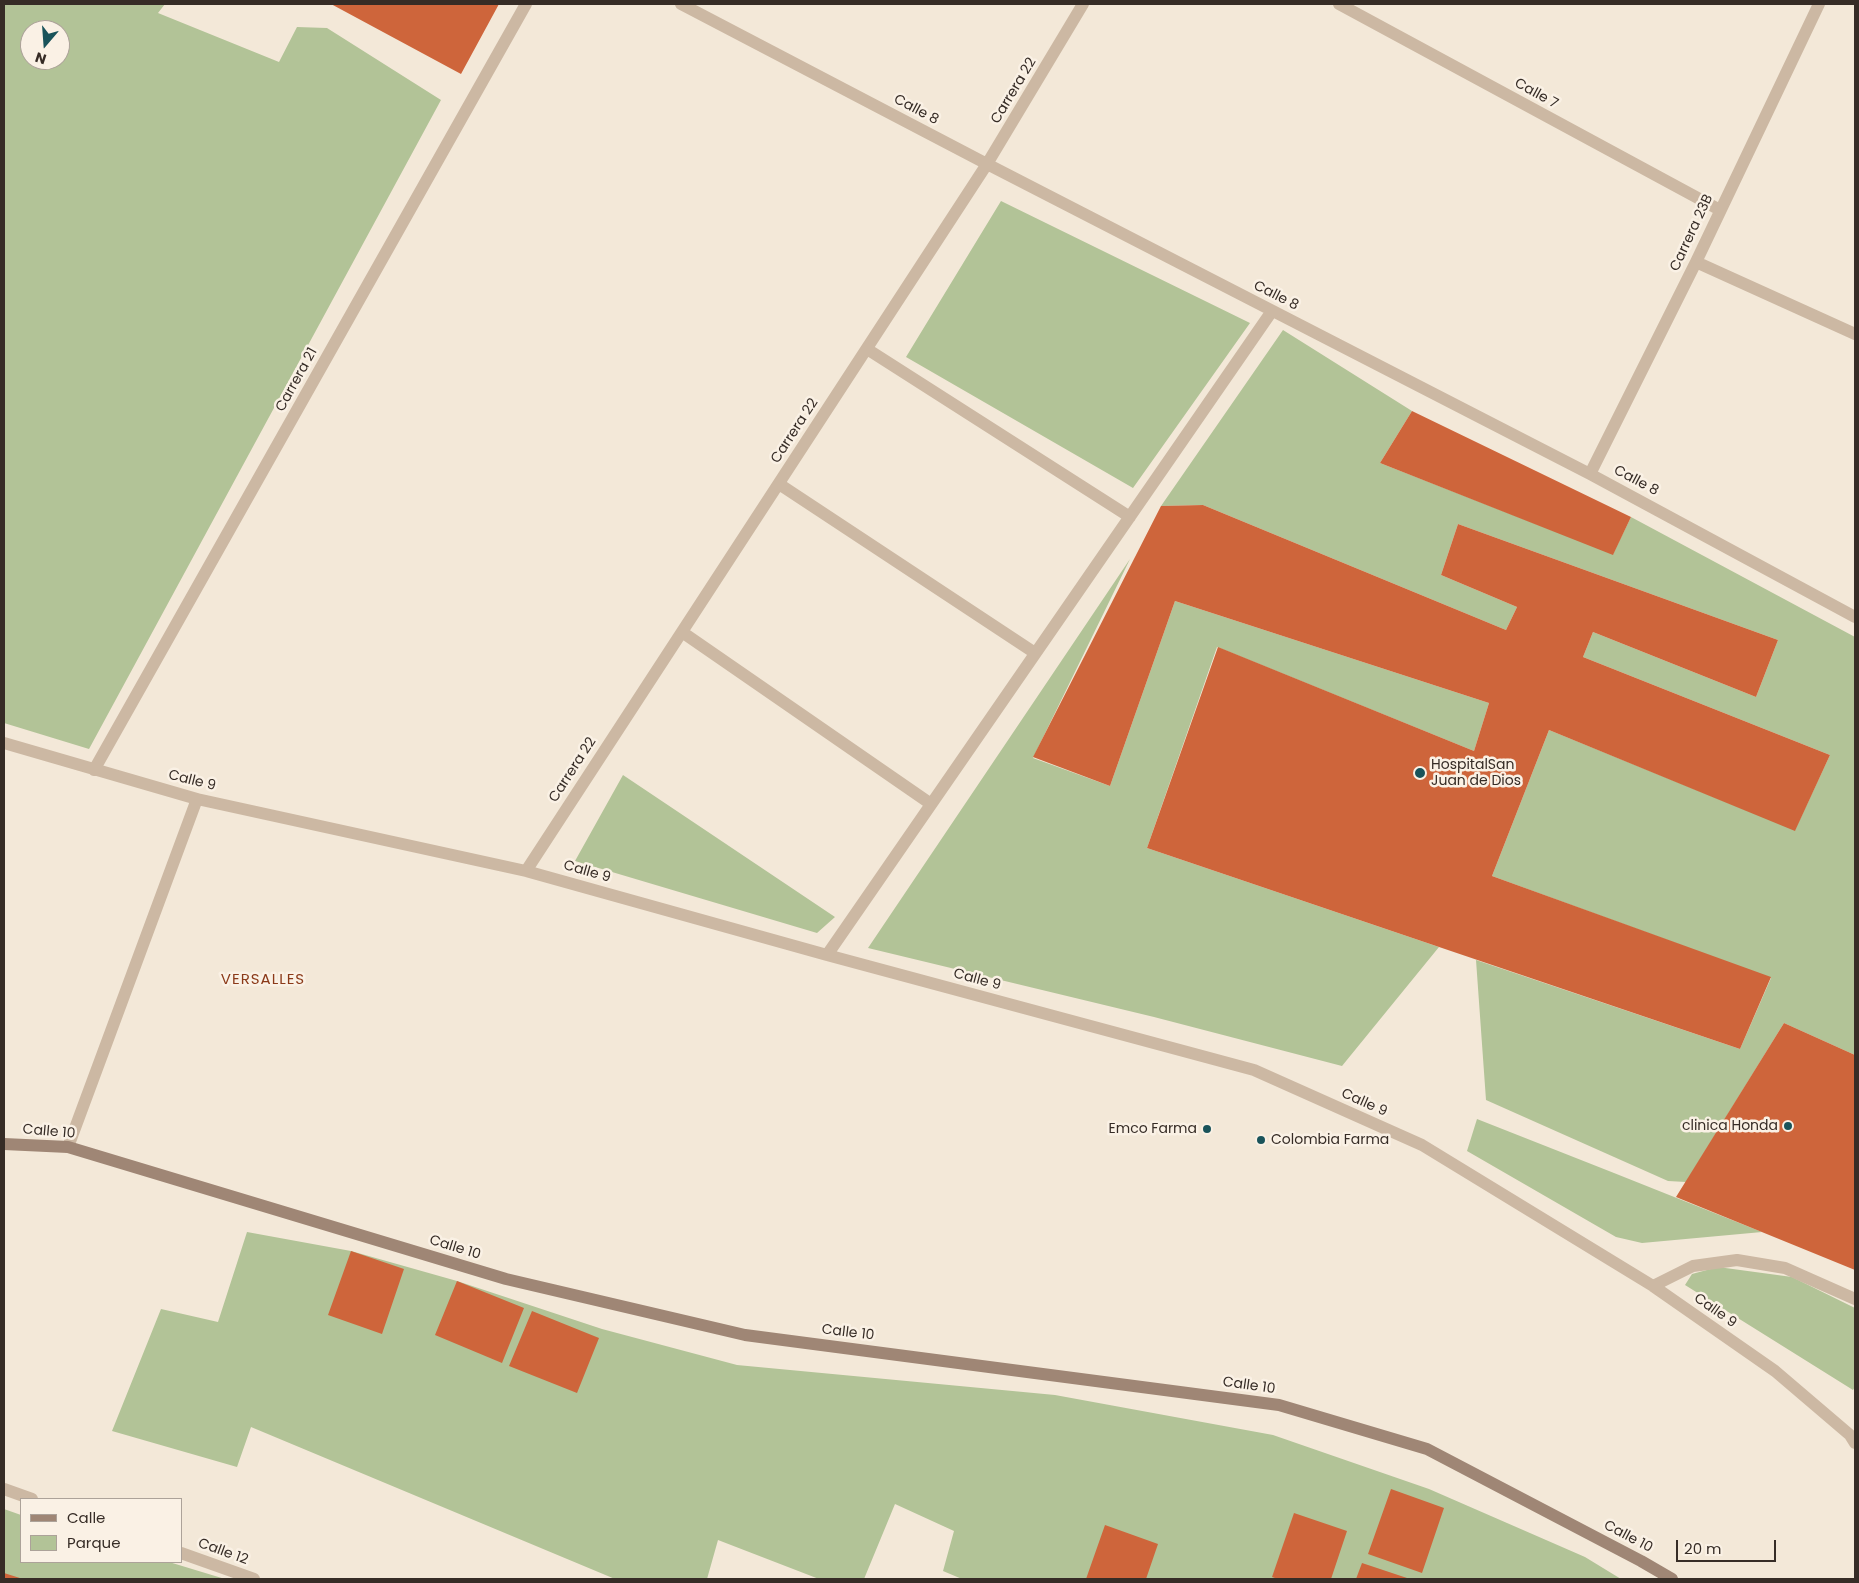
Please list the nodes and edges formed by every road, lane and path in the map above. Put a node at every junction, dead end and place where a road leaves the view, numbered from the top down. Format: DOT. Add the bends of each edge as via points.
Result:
graph roads {
  1 [pos="526,4"];
  2 [pos="681,4"];
  3 [pos="1083,4"];
  4 [pos="1339,4"];
  5 [pos="1819,4"];
  6 [pos="987,164"];
  7 [pos="1720,210"];
  8 [pos="1696,262"];
  9 [pos="1272,311"];
  10 [pos="1855,334"];
  11 [pos="867,349"];
  12 [pos="1590,474"];
  13 [pos="778,484"];
  14 [pos="1130,517"];
  15 [pos="1855,617"];
  16 [pos="682,632"];
  17 [pos="1035,653"];
  18 [pos="4,743"];
  19 [pos="94,770"];
  20 [pos="197,799"];
  21 [pos="931,804"];
  22 [pos="526,871"];
  23 [pos="827,954"];
  24 [pos="4,1144"];
  25 [pos="68,1147"];
  26 [pos="1653,1286"];
  27 [pos="1855,1299"];
  28 [pos="1854,1435"];
  29 [pos="4,1489"];
  30 [pos="29,1498"];
  31 [pos="182,1553"];
  32 [pos="254,1579"];
  33 [pos="1672,1579"];
  1 -- 19 [label="street, Carrera 21"];
  2 -- 6 [label="street, Calle 8"];
  3 -- 6 [label="street, Carrera 22"];
  4 -- 7 [label="street, Calle 7"];
  5 -- 7 [label="street, Carrera 23B"];
  6 -- 9 [label="street, Calle 8"];
  6 -- 11 [label="street, Carrera 22"];
  7 -- 8 [label="street, Carrera 23B"];
  8 -- 10 [label="street"];
  8 -- 12 [label="street, Carrera 23B"];
  9 -- 12 [label="street, Calle 8"];
  9 -- 14 [label="street"];
  11 -- 13 [label="street, Carrera 22"];
  11 -- 14 [label="street"];
  12 -- 15 [label="street, Calle 8"];
  13 -- 16 [label="street, Carrera 22"];
  13 -- 17 [label="street"];
  14 -- 17 [label="street"];
  16 -- 21 [label="street"];
  16 -- 22 [label="street, Carrera 22"];
  17 -- 21 [label="street"];
  18 -- 19 [label="street, Calle 9"];
  19 -- 20 [label="street, Calle 9"];
  20 -- 22 [label="street, Calle 9"];
  20 -- 25 [label="street"];
  21 -- 23 [label="street"];
  22 -- 23 [label="street, Calle 9"];
  23 -- 26 [label="street, Calle 9" via="1254,1070 1422,1145"];
  24 -- 25 [label="street, Calle 10"];
  25 -- 33 [label="street, Calle 10" via="506,1279 745,1335 1279,1405 1427,1449"];
  26 -- 27 [label="street" via="1693,1266 1737,1260 1785,1268"];
  26 -- 28 [label="street, Calle 9" via="1774,1372"];
  29 -- 30 [label="street"];
  31 -- 32 [label="street, Calle 12"];
}
